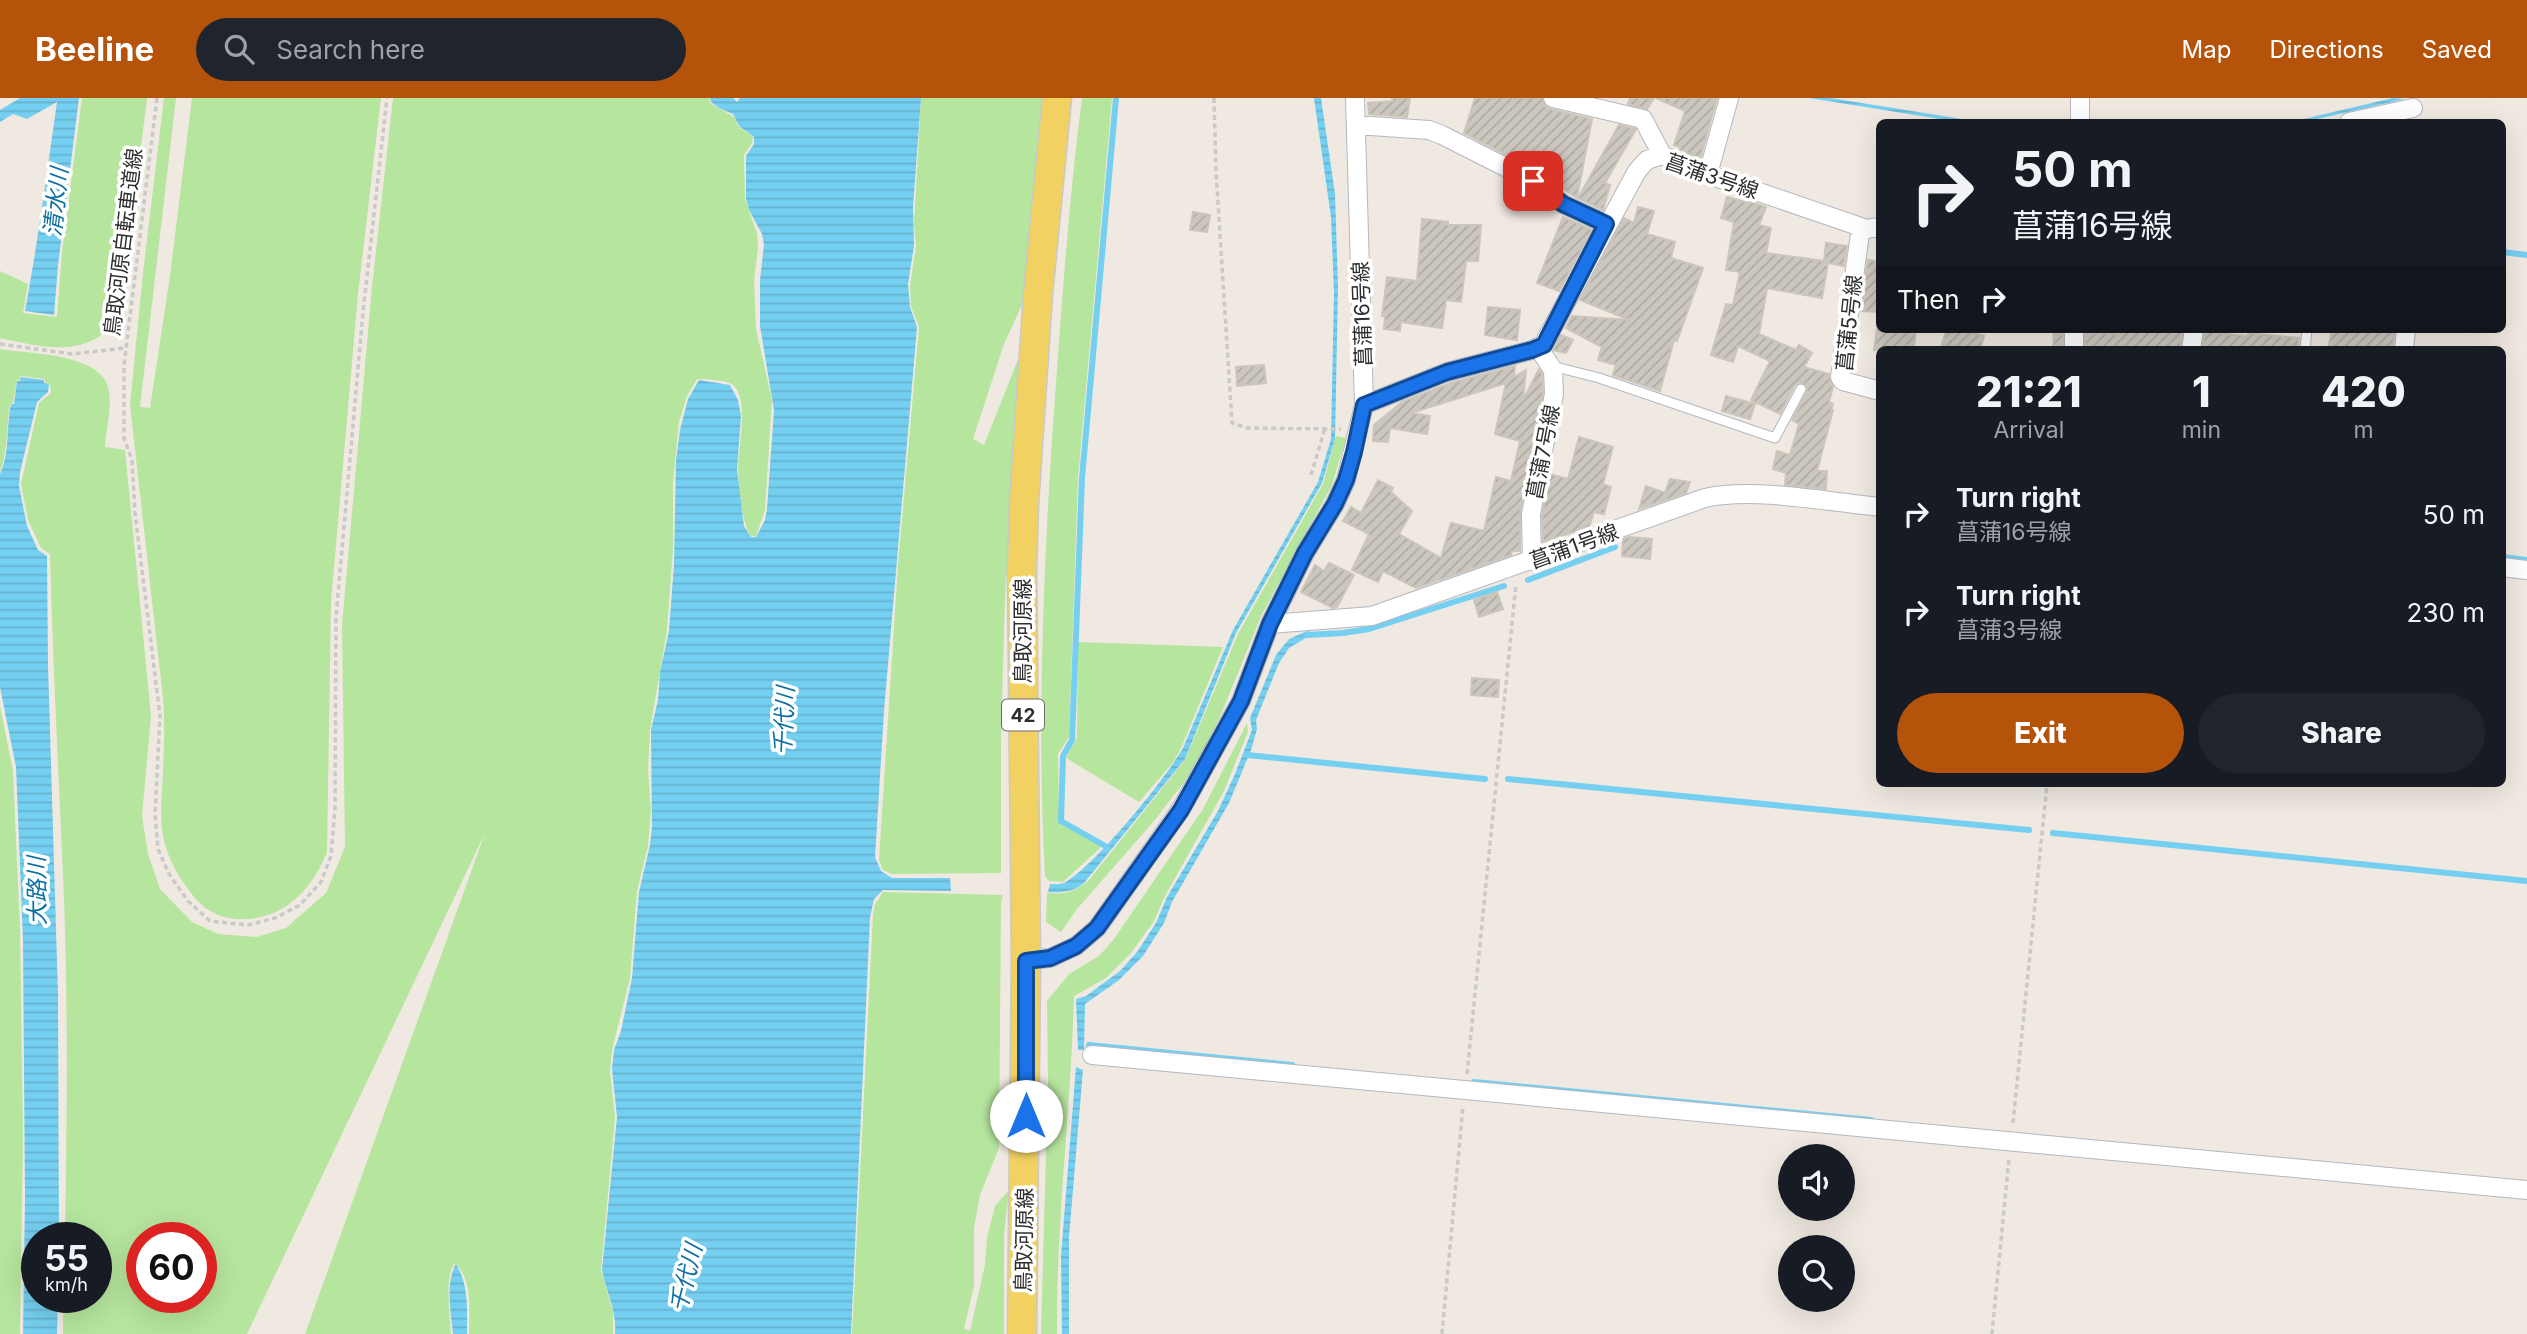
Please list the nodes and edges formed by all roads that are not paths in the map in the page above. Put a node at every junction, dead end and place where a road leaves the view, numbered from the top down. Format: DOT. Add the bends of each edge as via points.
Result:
graph roads {
  1 [pos="1057,98"];
  2 [pos="1355,98"];
  3 [pos="1553,98"];
  4 [pos="1729,98"];
  5 [pos="2080,98"];
  6 [pos="2413,109"];
  7 [pos="2080,119"];
  8 [pos="2364,119"];
  9 [pos="1356,125"];
  10 [pos="1662,155"];
  11 [pos="1708,174"];
  12 [pos="1606,224"];
  13 [pos="1861,227"];
  14 [pos="1876,228"];
  15 [pos="1538,347"];
  16 [pos="1552,366"];
  17 [pos="1801,389"];
  18 [pos="1876,390"];
  19 [pos="1364,405"];
  20 [pos="1876,507"];
  21 [pos="1525,564"];
  22 [pos="2506,567"];
  23 [pos="2527,570"];
  24 [pos="1270,624"];
  25 [pos="1026,961"];
  26 [pos="1092,1055"];
  27 [pos="2527,1190"];
  28 [pos="1022,1334"];
  1 -- 25 [label="main road, 鳥取河原線 / 42" via="1038,294 1024,517"];
  2 -- 9 [label="street, 菖蒲16号線"];
  3 -- 10 [label="street" via="1643,119"];
  4 -- 11 [label="street"];
  5 -- 7 [label="street"];
  6 -- 8 [label="street"];
  9 -- 12 [label="street" via="1442,135"];
  9 -- 19 [label="street, 菖蒲16号線"];
  10 -- 11 [label="street, 菖蒲3号線"];
  10 -- 12 [label="street, 菖蒲3号線" via="1647,160 1637,171"];
  11 -- 13 [label="street, 菖蒲3号線"];
  12 -- 15 [label="street, 菖蒲3号線" via="1544,345"];
  13 -- 14 [label="street, 菖蒲3号線"];
  13 -- 18 [label="street, 菖蒲5号線" via="1840,377"];
  15 -- 16 [label="street"];
  15 -- 19 [label="street" via="1447,372"];
  16 -- 17 [label="lane" via="1775,438"];
  16 -- 21 [label="street, 菖蒲7号線" via="1554,394"];
  19 -- 24 [label="street, 菖蒲16号線" via="1346,480"];
  20 -- 21 [label="street, 菖蒲1号線" via="1722,495"];
  21 -- 24 [label="street, 菖蒲1号線" via="1372,616"];
  22 -- 23 [label="street"];
  24 -- 25 [label="street, 菖蒲16号線" via="1241,701 1181,810 1097,928 1076,946 1050,958"];
  25 -- 28 [label="main road, 鳥取河原線 / 42"];
  26 -- 27 [label="street"];
}
